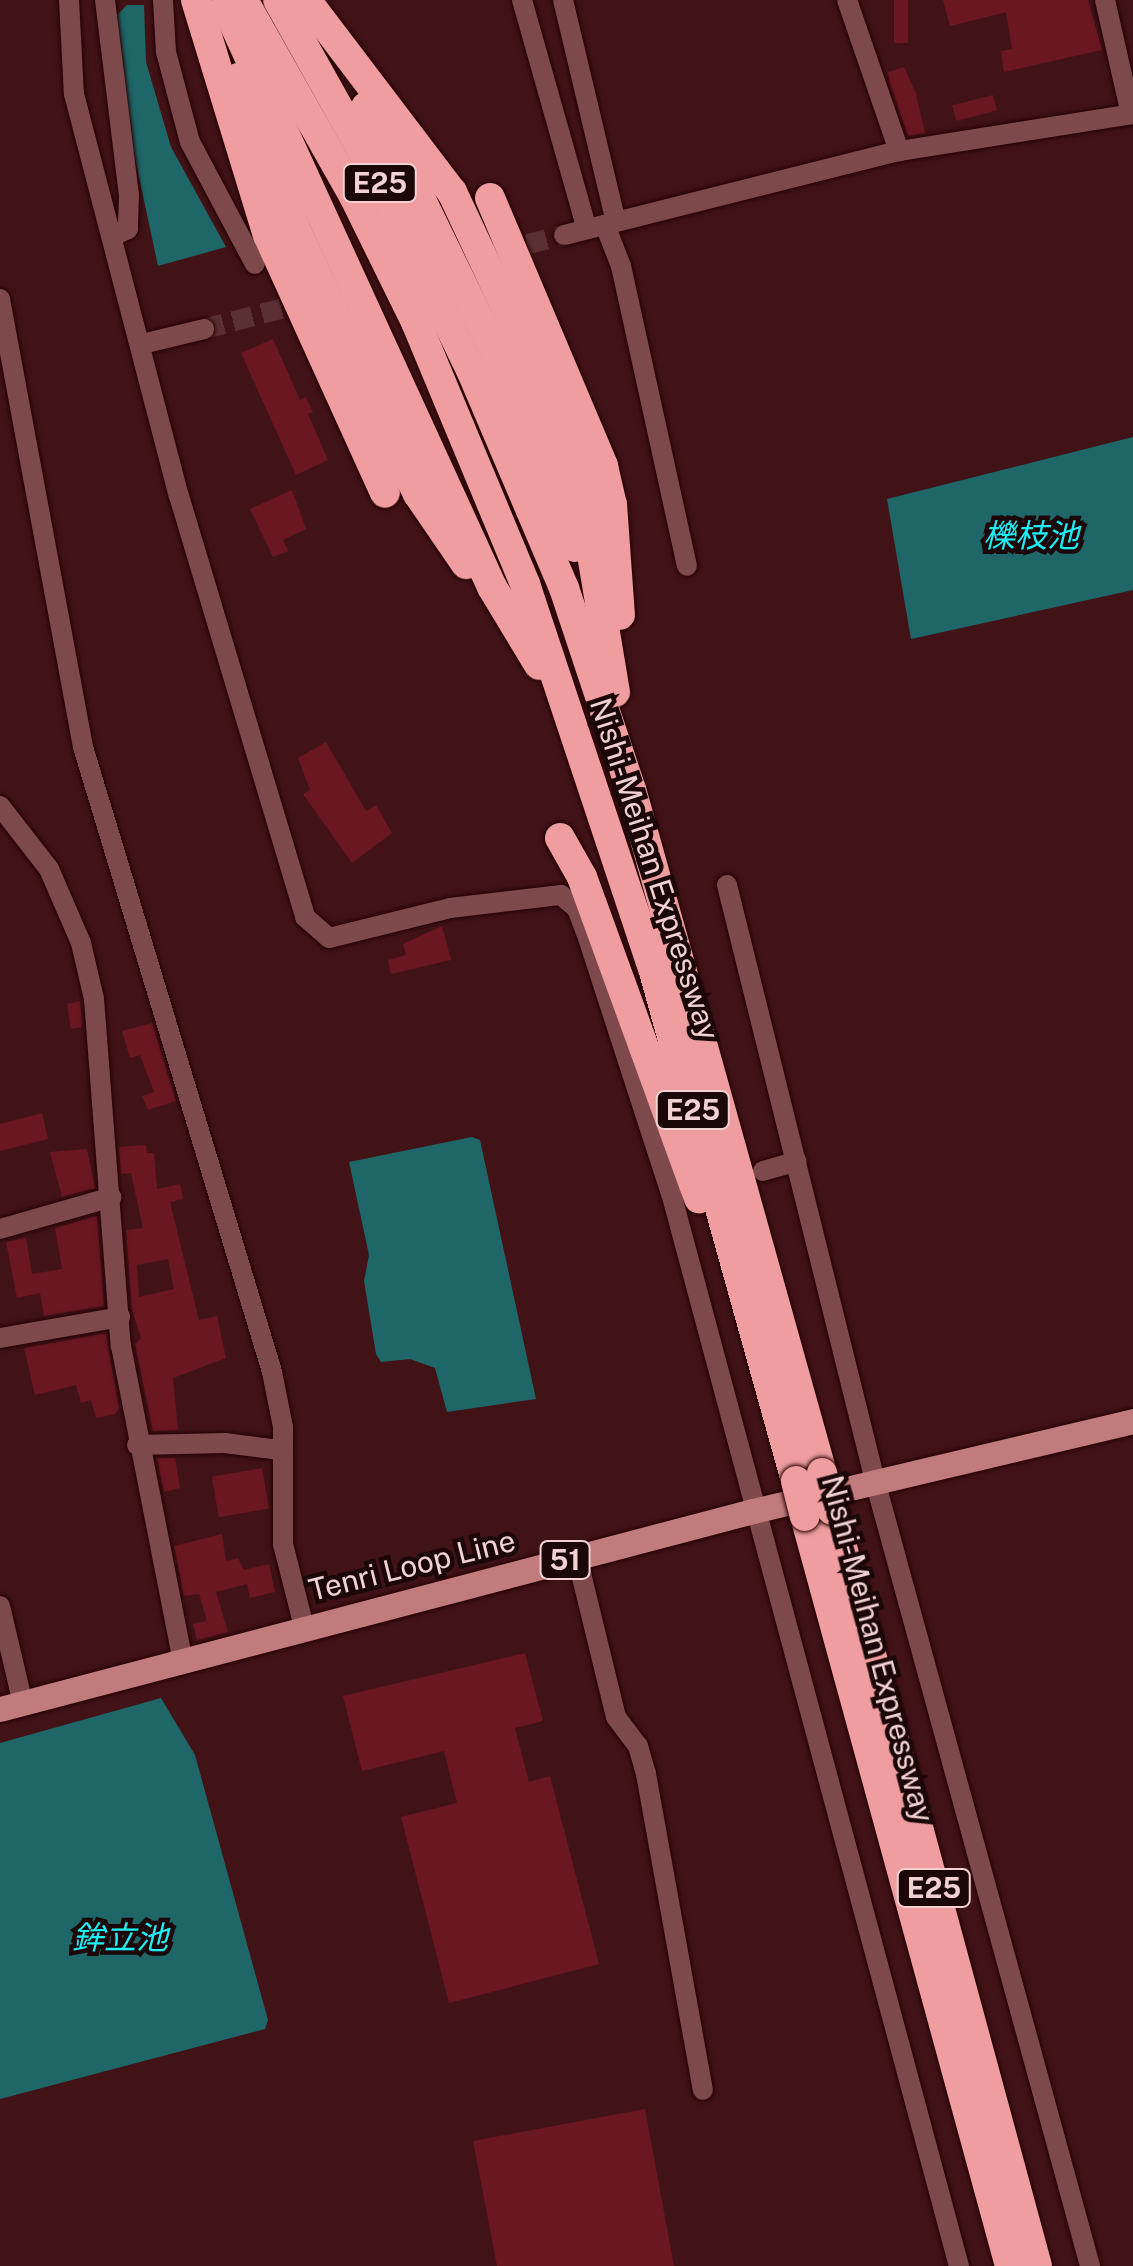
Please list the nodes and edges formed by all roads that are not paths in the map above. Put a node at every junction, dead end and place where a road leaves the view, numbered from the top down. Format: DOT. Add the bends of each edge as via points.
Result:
graph roads {
  1 [pos="69,0"];
  2 [pos="105,0"];
  3 [pos="162,0"];
  4 [pos="206,0"];
  5 [pos="233,0"];
  6 [pos="278,0"];
  7 [pos="297,0"];
  8 [pos="522,0"];
  9 [pos="564,0"];
  10 [pos="847,0"];
  11 [pos="1105,0"];
  12 [pos="1132,114"];
  13 [pos="899,152"];
  14 [pos="490,198"];
  15 [pos="603,226"];
  16 [pos="564,235"];
  17 [pos="112,236"];
  18 [pos="255,264"];
  19 [pos="0,299"];
  20 [pos="204,329"];
  21 [pos="142,344"];
  22 [pos="384,493"];
  23 [pos="686,566"];
  24 [pos="532,652"];
  25 [pos="579,743"];
  26 [pos="630,789"];
  27 [pos="0,806"];
  28 [pos="560,838"];
  29 [pos="727,885"];
  30 [pos="797,1161"];
  31 [pos="763,1171"];
  32 [pos="112,1197"];
  33 [pos="0,1229"];
  34 [pos="120,1318"];
  35 [pos="0,1338"];
  36 [pos="773,1390"];
  37 [pos="1133,1421"];
  38 [pos="137,1446"];
  39 [pos="279,1450"];
  40 [pos="809,1477"];
  41 [pos="876,1481"];
  42 [pos="753,1512"];
  43 [pos="818,1514"];
  44 [pos="577,1557"];
  45 [pos="0,1606"];
  46 [pos="304,1626"];
  47 [pos="182,1657"];
  48 [pos="12,1706"];
  49 [pos="703,2090"];
  50 [pos="959,2266"];
  51 [pos="1010,2266"];
  52 [pos="1036,2266"];
  53 [pos="1090,2266"];
  1 -- 17 [label="street" via="74,94"];
  2 -- 17 [label="street" via="129,196 128,229"];
  3 -- 18 [label="street" via="166,52 190,142"];
  4 -- 22 [label="highway" via="280,230 372,445"];
  4 -- 24 [label="highway, E25" via="479,583"];
  5 -- 24 [label="highway, E25" via="492,587"];
  5 -- 25 [label="highway, Nishi-Meihan Expressway / E25" via="354,196 416,322 525,584"];
  6 -- 26 [label="highway, Nishi-Meihan Expressway / E25" via="382,186 522,483"];
  7 -- 26 [label="highway, E25" via="537,472 569,556"];
  7 -- 26 [label="highway, E25" via="452,192 524,346 580,483"];
  8 -- 15 [label="street"];
  9 -- 15 [label="street"];
  10 -- 13 [label="street"];
  11 -- 12 [label="street"];
  12 -- 13 [label="street"];
  13 -- 15 [label="street"];
  14 -- 26 [label="highway" via="494,245 589,475"];
  15 -- 16 [label="street"];
  15 -- 23 [label="street" via="622,266"];
  17 -- 21 [label="street"];
  19 -- 39 [label="street" via="83,747 272,1372 283,1427"];
  20 -- 21 [label="street"];
  21 -- 42 [label="street" via="178,496 305,918 329,938 450,908 561,895 577,910 676,1192"];
  24 -- 25 [label="highway, E25"];
  25 -- 36 [label="highway, Nishi-Meihan Expressway / E25" via="652,968"];
  26 -- 40 [label="highway, Nishi-Meihan Expressway / E25"];
  27 -- 32 [label="street" via="49,869 81,943 94,999"];
  28 -- 36 [label="highway" via="582,876 713,1234 754,1369"];
  29 -- 30 [label="street"];
  30 -- 31 [label="street"];
  30 -- 41 [label="street"];
  32 -- 33 [label="street"];
  32 -- 34 [label="street"];
  34 -- 35 [label="street"];
  34 -- 38 [label="street"];
  36 -- 40 [label="highway, Nishi-Meihan Expressway / E25"];
  37 -- 41 [label="main road, Tenri Loop Line / 51"];
  38 -- 39 [label="street" via="225,1443"];
  38 -- 47 [label="street"];
  39 -- 46 [label="street" via="283,1544"];
  40 -- 43 [label="highway, Nishi-Meihan Expressway / E25, bridge"];
  41 -- 42 [label="main road, Tenri Loop Line / 51"];
  41 -- 53 [label="street"];
  42 -- 44 [label="main road, Tenri Loop Line / 51"];
  42 -- 50 [label="street"];
  43 -- 51 [label="highway, Nishi-Meihan Expressway / E25"];
  43 -- 52 [label="highway, Nishi-Meihan Expressway / E25"];
  44 -- 46 [label="main road, Tenri Loop Line / 51"];
  44 -- 49 [label="street" via="616,1717 638,1746 646,1774"];
  45 -- 48 [label="street"];
  46 -- 47 [label="main road, Tenri Loop Line / 51"];
  47 -- 48 [label="main road, Tenri Loop Line / 51"];
}
